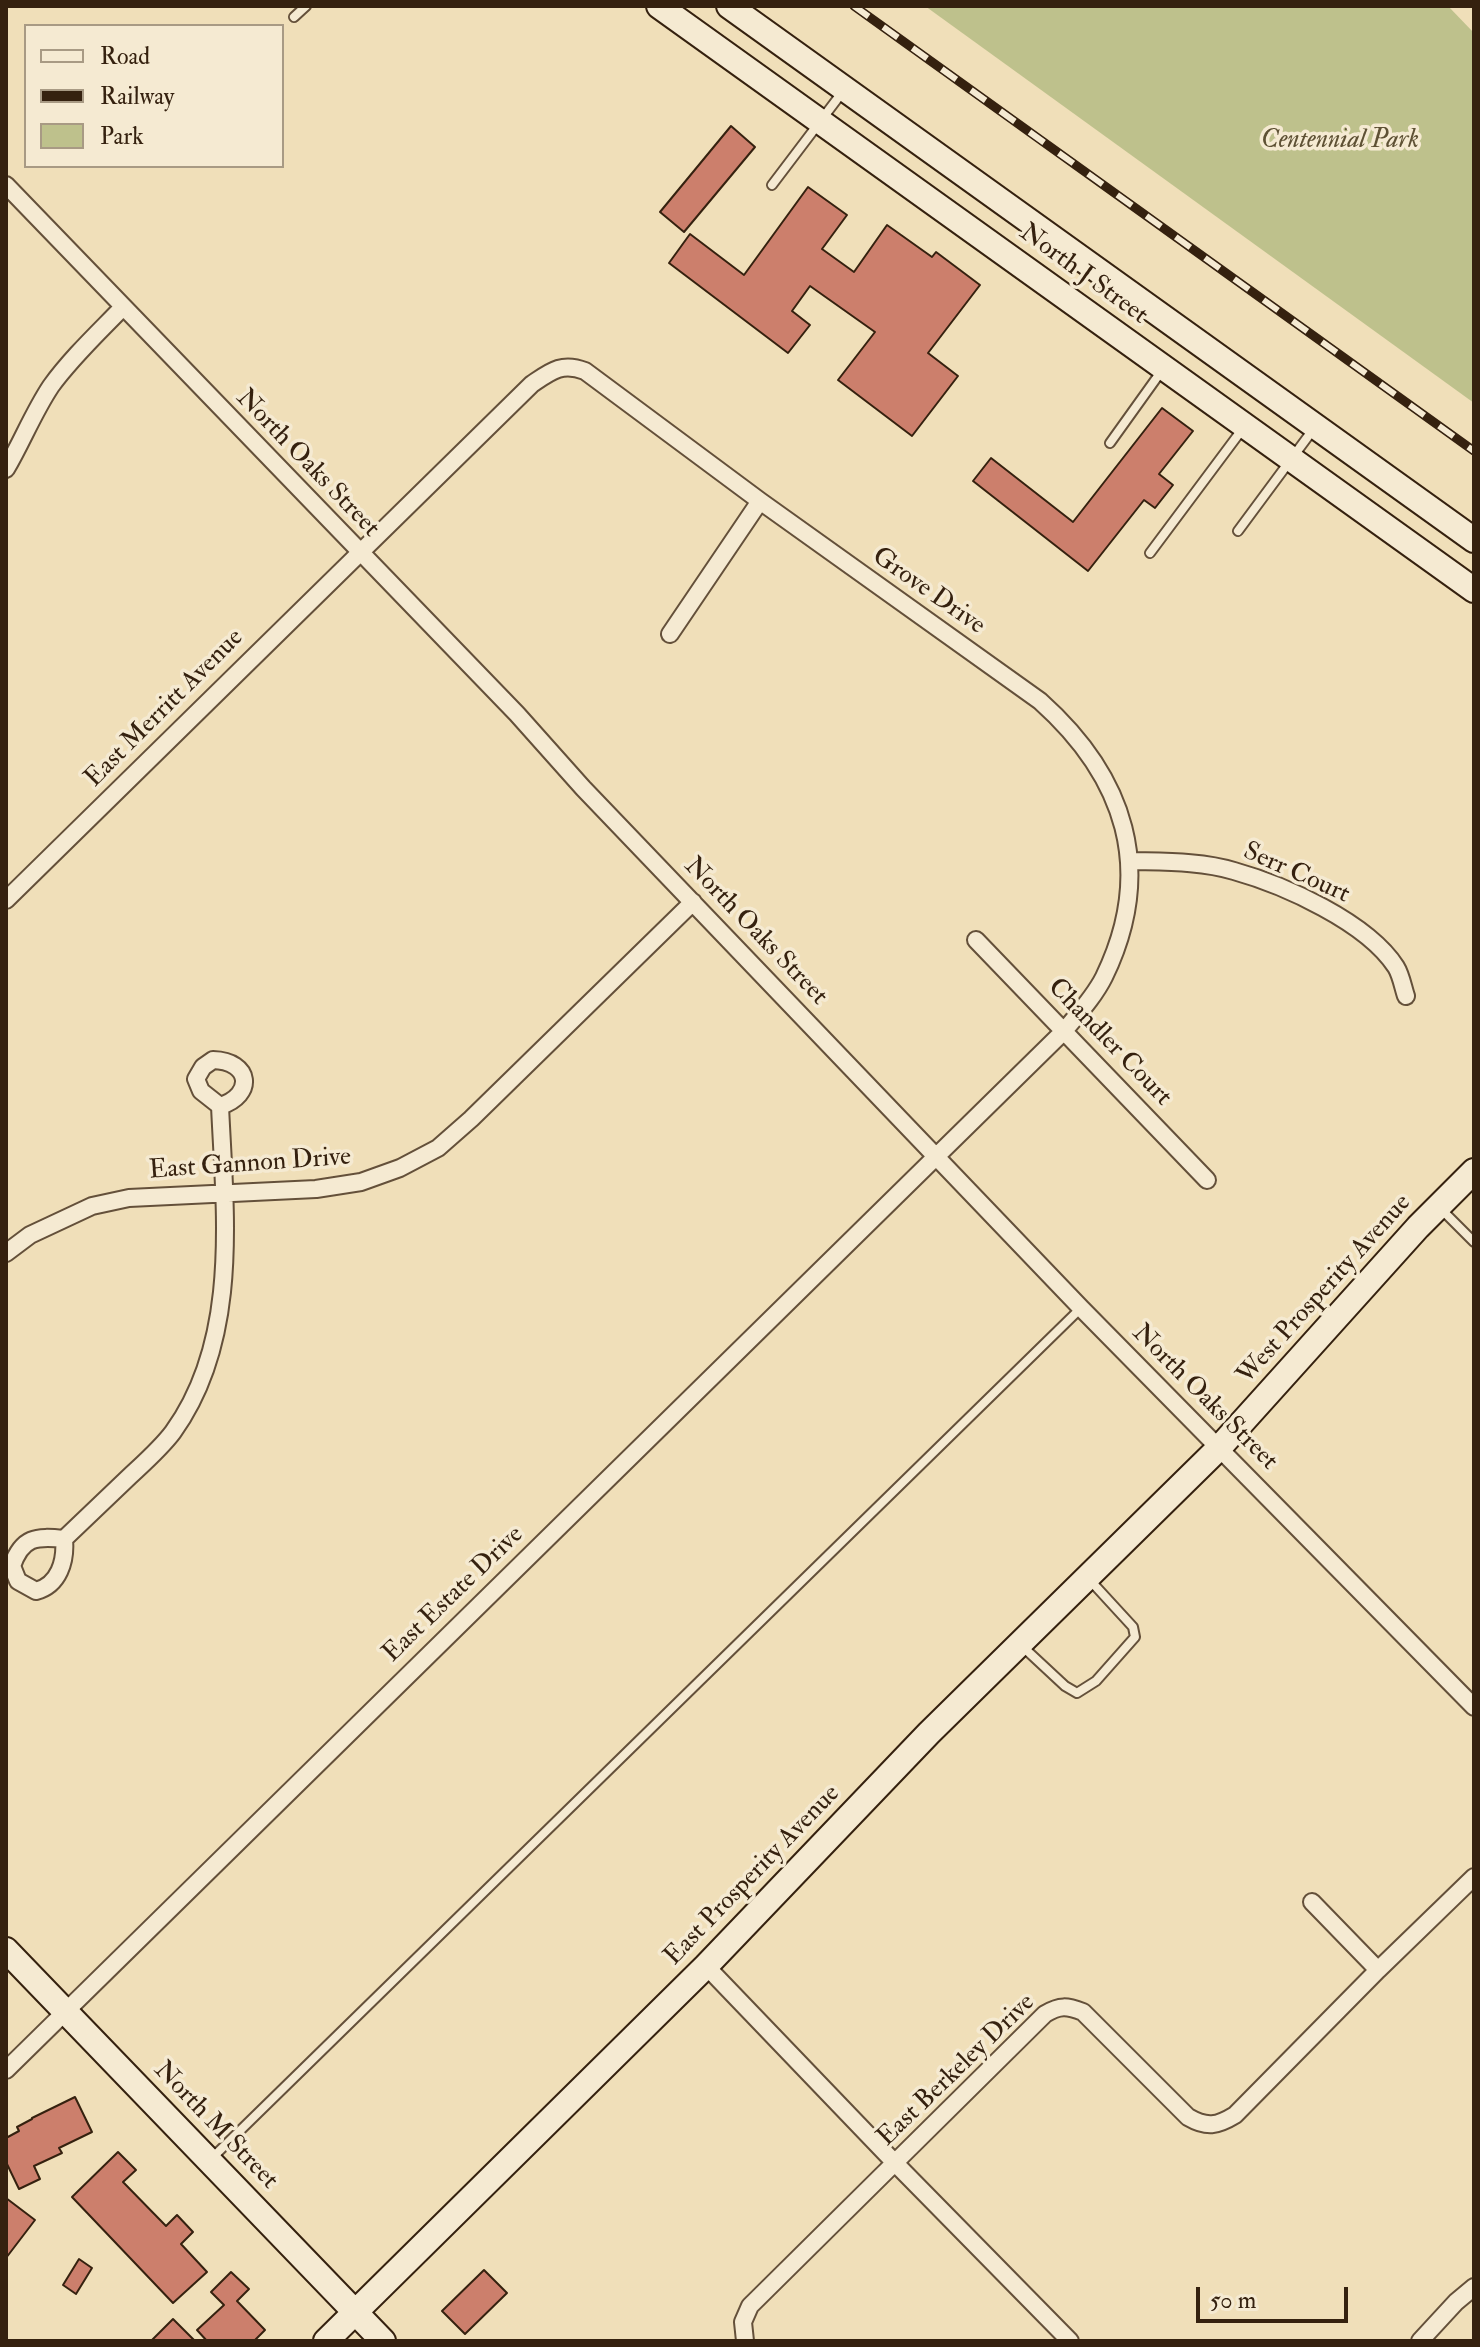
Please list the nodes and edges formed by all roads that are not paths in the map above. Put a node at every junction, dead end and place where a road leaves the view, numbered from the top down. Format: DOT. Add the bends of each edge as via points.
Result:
graph roads {
  1 [pos="306,6"];
  2 [pos="659,6"];
  3 [pos="729,6"];
  4 [pos="294,17"];
  5 [pos="844,89"];
  6 [pos="819,121"];
  7 [pos="6,185"];
  8 [pos="772,185"];
  9 [pos="123,307"];
  10 [pos="1164,368"];
  11 [pos="1245,426"];
  12 [pos="1315,427"];
  13 [pos="1110,443"];
  14 [pos="1291,459"];
  15 [pos="6,469"];
  16 [pos="760,501"];
  17 [pos="1238,531"];
  18 [pos="1474,540"];
  19 [pos="359,552"];
  20 [pos="1150,553"];
  21 [pos="1474,590"];
  22 [pos="670,634"];
  23 [pos="1129,861"];
  24 [pos="6,900"];
  25 [pos="693,902"];
  26 [pos="976,940"];
  27 [pos="1406,996"];
  28 [pos="1064,1031"];
  29 [pos="220,1106"];
  30 [pos="936,1155"];
  31 [pos="1474,1171"];
  32 [pos="1207,1180"];
  33 [pos="224,1193"];
  34 [pos="1439,1207"];
  35 [pos="1474,1242"];
  36 [pos="6,1253"];
  37 [pos="1081,1308"];
  38 [pos="1219,1448"];
  39 [pos="64,1539"];
  40 [pos="1088,1578"];
  41 [pos="1020,1644"];
  42 [pos="1474,1707"];
  43 [pos="1474,1877"];
  44 [pos="1312,1902"];
  45 [pos="6,1950"];
  46 [pos="706,1966"];
  47 [pos="1378,1970"];
  48 [pos="65,2010"];
  49 [pos="6,2070"];
  50 [pos="209,2161"];
  51 [pos="896,2164"];
  52 [pos="1474,2287"];
  53 [pos="355,2312"];
  54 [pos="744,2339"];
  55 [pos="326,2341"];
  56 [pos="383,2341"];
  57 [pos="1070,2341"];
  58 [pos="1420,2341"];
  1 -- 4 [label="lane"];
  2 -- 6 [label="main road, North J Street"];
  3 -- 5 [label="main road, North J Street"];
  5 -- 6 [label="lane"];
  5 -- 12 [label="main road, North J Street"];
  6 -- 8 [label="lane"];
  6 -- 10 [label="main road, North J Street"];
  7 -- 9 [label="street, North Oaks Street"];
  9 -- 15 [label="street" via="52,386"];
  9 -- 19 [label="street, North Oaks Street"];
  10 -- 11 [label="main road, North J Street"];
  10 -- 13 [label="lane"];
  11 -- 14 [label="main road, North J Street"];
  11 -- 20 [label="lane"];
  12 -- 14 [label="lane"];
  12 -- 18 [label="main road, North J Street"];
  14 -- 17 [label="lane"];
  14 -- 21 [label="main road, North J Street"];
  16 -- 19 [label="street, Grove Drive" via="585,371 560,367 532,384"];
  16 -- 22 [label="street"];
  16 -- 23 [label="street, Grove Drive" via="1062,721 1112,794 1125,827"];
  19 -- 24 [label="street, East Merritt Avenue"];
  19 -- 25 [label="street, North Oaks Street"];
  23 -- 27 [label="street, Serr Court" via="1232,870 1313,903 1380,948 1398,969"];
  23 -- 28 [label="street, Grove Drive" via="1124,914 1104,978"];
  25 -- 30 [label="street, North Oaks Street"];
  25 -- 33 [label="street, East Gannon Drive" via="438,1148 361,1182"];
  26 -- 28 [label="street, Chandler Court"];
  28 -- 30 [label="street, Grove Drive"];
  28 -- 32 [label="street, Chandler Court"];
  29 -- 33 [label="street"];
  30 -- 37 [label="street, North Oaks Street"];
  30 -- 48 [label="street, East Estate Drive"];
  31 -- 34 [label="main road, West Prosperity Avenue"];
  33 -- 36 [label="street, East Gannon Drive" via="129,1198 92,1206 30,1235"];
  33 -- 39 [label="street" via="223,1290 209,1366 173,1432"];
  34 -- 35 [label="lane"];
  34 -- 38 [label="main road, West Prosperity Avenue"];
  37 -- 38 [label="street, North Oaks Street"];
  37 -- 50 [label="lane"];
  38 -- 40 [label="main road, East Prosperity Avenue"];
  38 -- 42 [label="street, North Oaks Street"];
  40 -- 41 [label="main road, East Prosperity Avenue"];
  40 -- 41 [label="lane" via="1133,1627 1135,1637 1096,1681 1077,1693"];
  41 -- 46 [label="main road, East Prosperity Avenue"];
  43 -- 47 [label="street, East Berkeley Drive"];
  44 -- 47 [label="street"];
  45 -- 48 [label="main road, North M Street"];
  46 -- 51 [label="street"];
  46 -- 53 [label="main road, East Prosperity Avenue"];
  47 -- 51 [label="street, East Berkeley Drive" via="1235,2115 1212,2127 1188,2117 1083,2012 1057,2007"];
  48 -- 49 [label="street, East Estate Drive"];
  48 -- 50 [label="main road, North M Street"];
  50 -- 53 [label="main road, North M Street"];
  51 -- 54 [label="street, East Berkeley Drive" via="750,2306 743,2322"];
  51 -- 57 [label="street"];
  52 -- 58 [label="street"];
  53 -- 55 [label="main road, East Prosperity Avenue"];
  53 -- 56 [label="main road, North M Street"];
}
